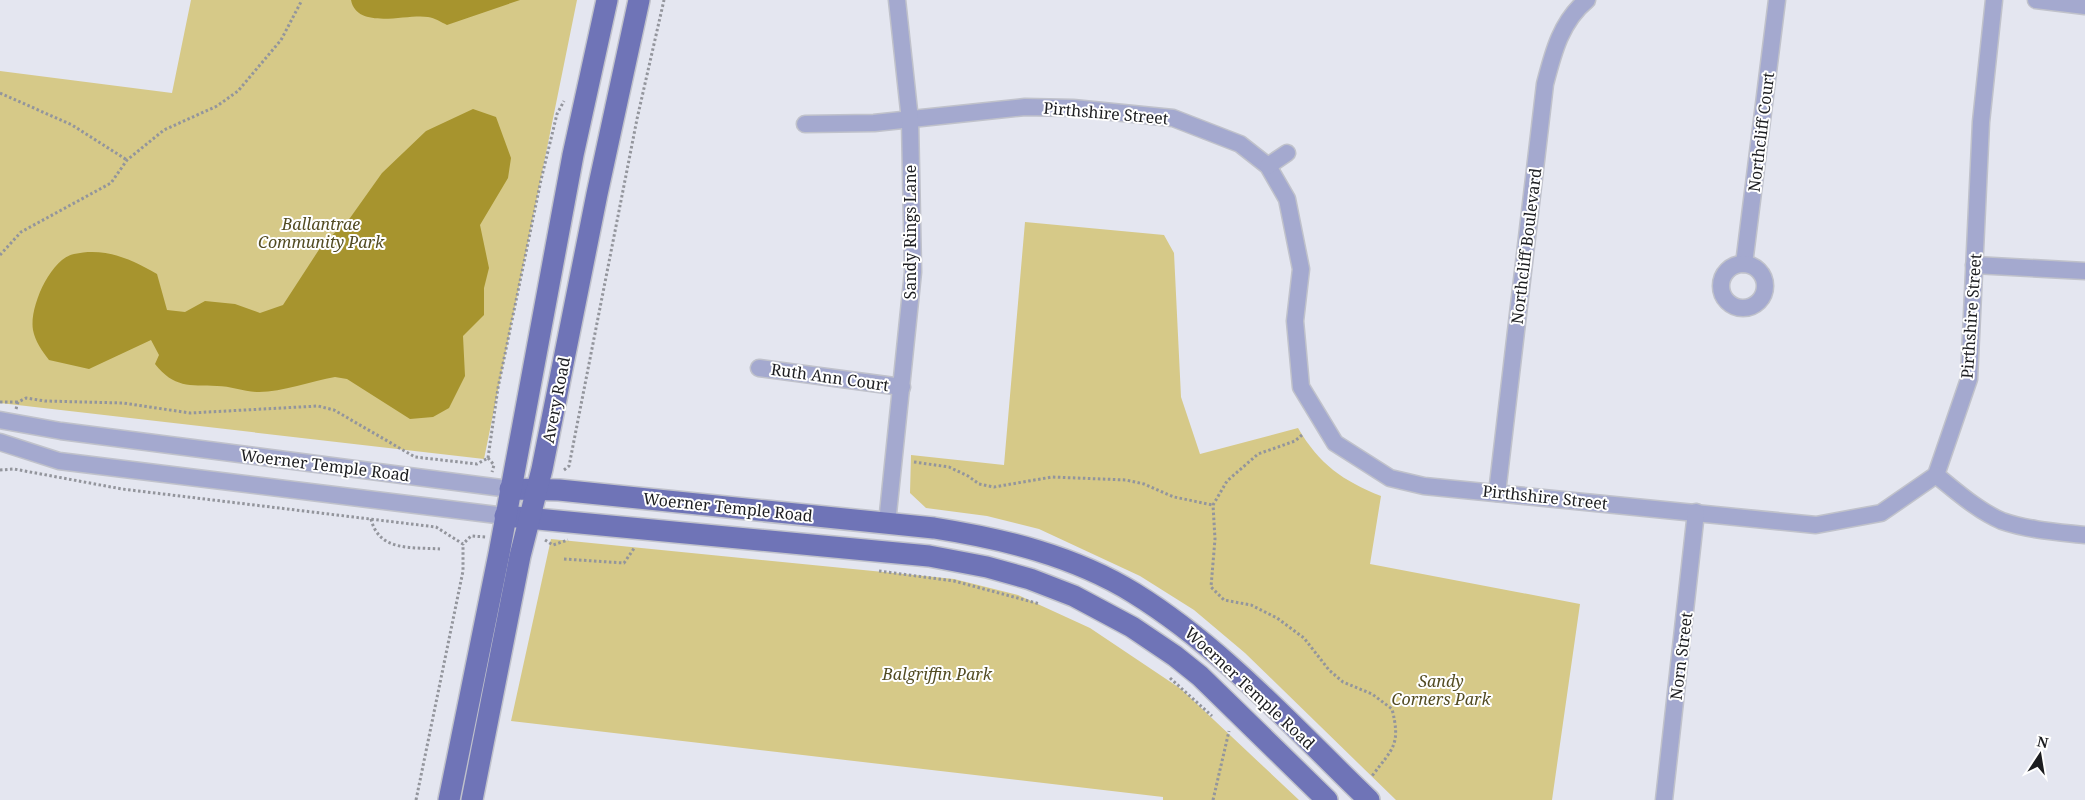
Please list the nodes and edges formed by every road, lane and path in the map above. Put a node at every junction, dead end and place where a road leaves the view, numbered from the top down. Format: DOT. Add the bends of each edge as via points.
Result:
graph roads {
  1 [pos="302,0"];
  2 [pos="607,0"];
  3 [pos="639,0"];
  4 [pos="664,0"];
  5 [pos="897,0"];
  6 [pos="1777,0"];
  7 [pos="1994,0"];
  8 [pos="2036,0"];
  9 [pos="1579,2"];
  10 [pos="2085,6"];
  11 [pos="0,94"];
  12 [pos="566,95"];
  13 [pos="910,120"];
  14 [pos="805,124"];
  15 [pos="1287,153"];
  16 [pos="127,160"];
  17 [pos="1268,166"];
  18 [pos="0,255"];
  19 [pos="1744,264"];
  20 [pos="1974,265"];
  21 [pos="2085,272"];
  22 [pos="759,368"];
  23 [pos="902,387"];
  24 [pos="0,402"];
  25 [pos="18,402"];
  26 [pos="6,421"];
  27 [pos="1302,435"];
  28 [pos="0,442"];
  29 [pos="914,462"];
  30 [pos="0,470"];
  31 [pos="564,470"];
  32 [pos="1936,475"];
  33 [pos="510,488"];
  34 [pos="537,489"];
  35 [pos="1497,493"];
  36 [pos="1214,505"];
  37 [pos="1696,512"];
  38 [pos="505,516"];
  39 [pos="531,518"];
  40 [pos="371,519"];
  41 [pos="887,523"];
  42 [pos="2085,535"];
  43 [pos="502,538"];
  44 [pos="525,539"];
  45 [pos="572,539"];
  46 [pos="463,544"];
  47 [pos="626,546"];
  48 [pos="635,547"];
  49 [pos="644,548"];
  50 [pos="440,549"];
  51 [pos="564,559"];
  52 [pos="877,571"];
  53 [pos="1044,605"];
  54 [pos="1166,674"];
  55 [pos="1215,718"];
  56 [pos="1222,724"];
  57 [pos="1229,731"];
  58 [pos="1235,735"];
  59 [pos="1372,776"];
  60 [pos="416,800"];
  61 [pos="449,800"];
  62 [pos="472,800"];
  63 [pos="1214,800"];
  64 [pos="1327,800"];
  65 [pos="1369,800"];
  66 [pos="1664,800"];
  1 -- 16 [label="path" via="281,40 238,91 217,106 164,130"];
  2 -- 33 [label="main road, Avery Road" via="573,154"];
  3 -- 34 [label="main road, Avery Road"];
  4 -- 31 [label="path" via="636,119 569,466"];
  5 -- 13 [label="street, Sandy Rings Lane"];
  6 -- 19 [label="street, Northcliff Court"];
  7 -- 20 [label="street, Pirthshire Street" via="1982,109"];
  8 -- 10 [label="street"];
  9 -- 35 [label="street, Northcliff Boulevard" via="1555,43 1545,84"];
  11 -- 16 [label="path" via="72,126"];
  12 -- 25 [label="path" via="557,114 541,180 498,388 488,458 477,464 415,457 334,410 318,406 190,413 123,403 26,398"];
  13 -- 14 [label="street, Pirthshire Street"];
  13 -- 17 [label="street, Pirthshire Street" via="1025,107 1073,108 1173,118 1240,144"];
  13 -- 23 [label="street, Sandy Rings Lane" via="913,272"];
  15 -- 17 [label="street"];
  16 -- 18 [label="path" via="112,182 21,232"];
  17 -- 35 [label="street, Pirthshire Street" via="1287,199 1301,269 1295,321 1301,387 1335,443 1390,478 1424,486"];
  20 -- 21 [label="street"];
  20 -- 32 [label="street, Pirthshire Street" via="1969,379"];
  22 -- 23 [label="street, Ruth Ann Court"];
  23 -- 41 [label="street, Sandy Rings Lane"];
  24 -- 25 [label="path"];
  25 -- 26 [label="path"];
  26 -- 33 [label="street, Woerner Temple Road" via="173,446"];
  27 -- 36 [label="path" via="1295,441 1258,454 1227,481"];
  28 -- 38 [label="street, Woerner Temple Road" via="59,461"];
  29 -- 36 [label="path" via="949,467 978,484 994,487 1052,477 1126,480 1174,497"];
  30 -- 40 [label="path" via="14,468 122,489"];
  32 -- 37 [label="street, Pirthshire Street" via="1881,512 1816,525"];
  32 -- 42 [label="street" via="2001,520"];
  33 -- 34 [label="main road, Woerner Temple Road"];
  33 -- 38 [label="main road, Avery Road"];
  34 -- 39 [label="main road, Avery Road"];
  34 -- 41 [label="main road, Woerner Temple Road"];
  35 -- 37 [label="street, Pirthshire Street"];
  36 -- 59 [label="path" via="1211,587 1224,600 1251,605 1277,618 1304,638 1329,670 1343,682 1372,694 1392,709 1398,732 1392,751"];
  37 -- 66 [label="street, Norn Street"];
  38 -- 39 [label="main road, Woerner Temple Road"];
  38 -- 43 [label="main road, Avery Road"];
  39 -- 44 [label="main road, Avery Road"];
  39 -- 64 [label="main road, Woerner Temple Road" via="920,555 987,567 1030,579 1074,596 1108,614 1175,656 1200,676"];
  40 -- 46 [label="path" via="436,526"];
  40 -- 50 [label="path" via="374,531 386,542"];
  41 -- 65 [label="main road, Woerner Temple Road" via="983,536 1037,550 1086,569 1133,593 1182,625 1218,654"];
  43 -- 46 [label="path" via="471,536"];
  43 -- 61 [label="main road, Avery Road"];
  44 -- 45 [label="path" via="548,540 552,545"];
  44 -- 62 [label="main road, Avery Road"];
  46 -- 60 [label="path" via="463,572"];
  47 -- 48 [label="path"];
  48 -- 49 [label="path"];
  48 -- 51 [label="path" via="624,563"];
  52 -- 53 [label="path" via="954,581"];
  54 -- 55 [label="path"];
  56 -- 57 [label="path"];
  57 -- 58 [label="path"];
  57 -- 63 [label="path"];
}
